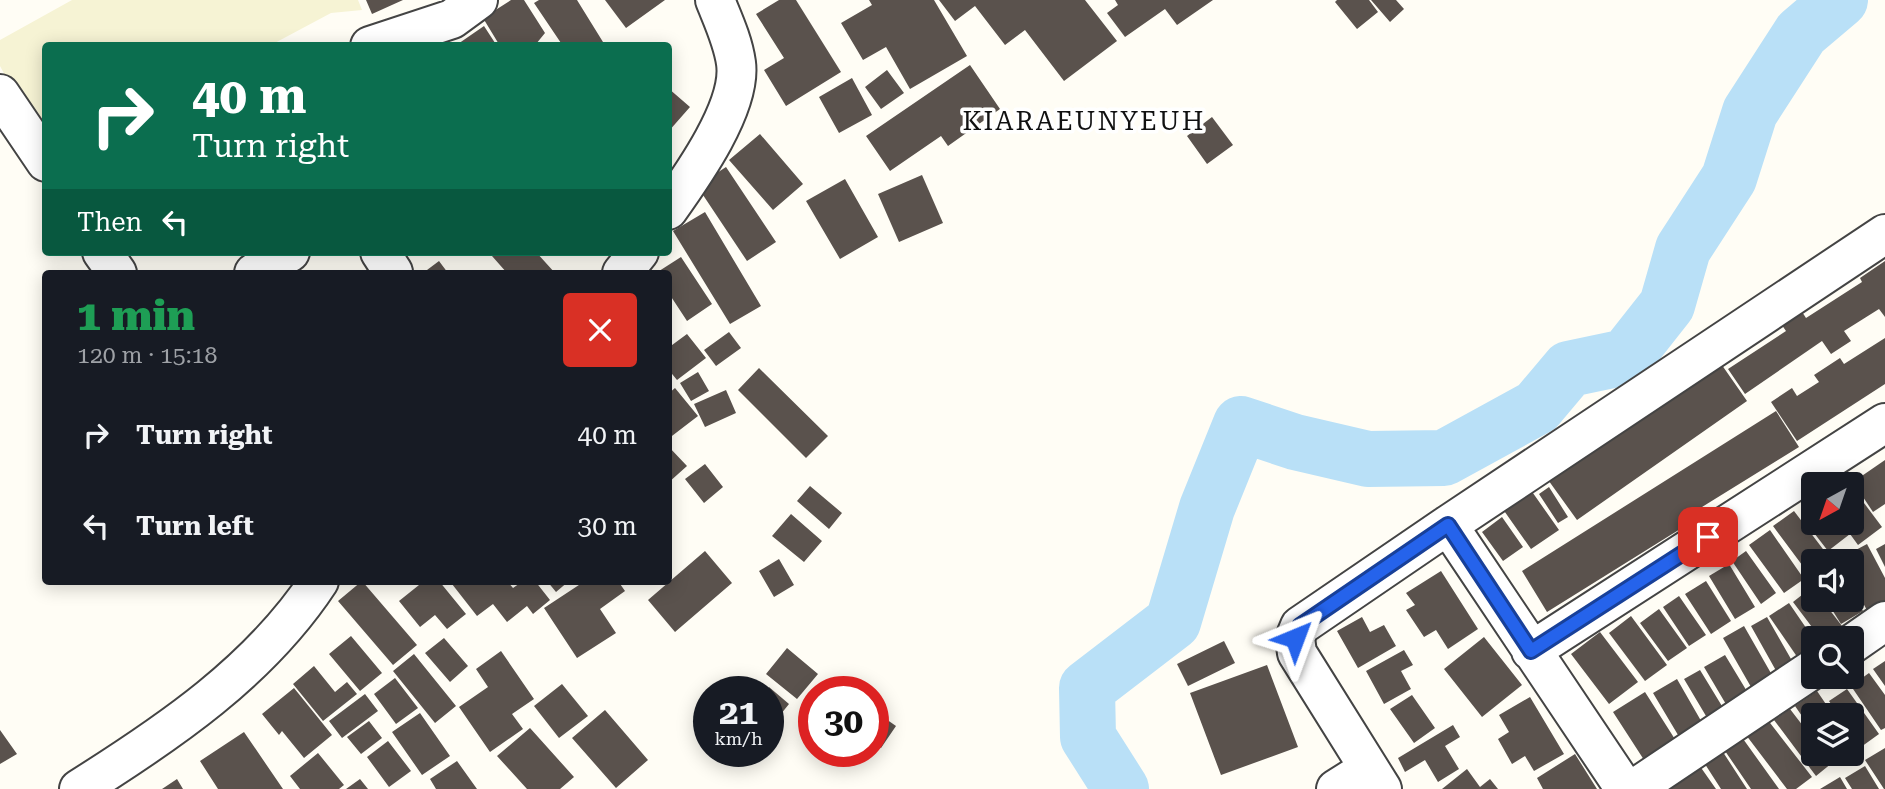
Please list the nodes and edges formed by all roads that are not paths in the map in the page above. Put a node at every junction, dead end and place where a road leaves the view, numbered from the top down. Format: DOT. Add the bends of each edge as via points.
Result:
graph roads {
  1 [pos="478,0"];
  2 [pos="715,0"];
  3 [pos="382,42"];
  4 [pos="0,94"];
  5 [pos="10,130"];
  6 [pos="42,158"];
  7 [pos="672,204"];
  8 [pos="1885,234"];
  9 [pos="283,256"];
  10 [pos="636,256"];
  11 [pos="259,270"];
  12 [pos="624,270"];
  13 [pos="1885,422"];
  14 [pos="1448,525"];
  15 [pos="316,585"];
  16 [pos="1885,621"];
  17 [pos="1864,636"];
  18 [pos="1531,651"];
  19 [pos="1801,678"];
  20 [pos="1375,779"];
  21 [pos="79,789"];
  22 [pos="1336,789"];
  23 [pos="1625,789"];
  24 [pos="1634,789"];
  1 -- 3 [label="street" via="452,19"];
  2 -- 7 [label="street" via="731,40 736,80 710,146"];
  4 -- 5 [label="street"];
  5 -- 6 [label="street"];
  8 -- 14 [label="street"];
  9 -- 11 [label="street"];
  10 -- 12 [label="street"];
  13 -- 18 [label="street"];
  14 -- 18 [label="street"];
  14 -- 20 [label="street" via="1300,626 1295,638 1297,653"];
  15 -- 21 [label="street" via="300,610 205,704"];
  16 -- 17 [label="street"];
  18 -- 23 [label="street"];
  19 -- 24 [label="street"];
  20 -- 22 [label="street"];
}
